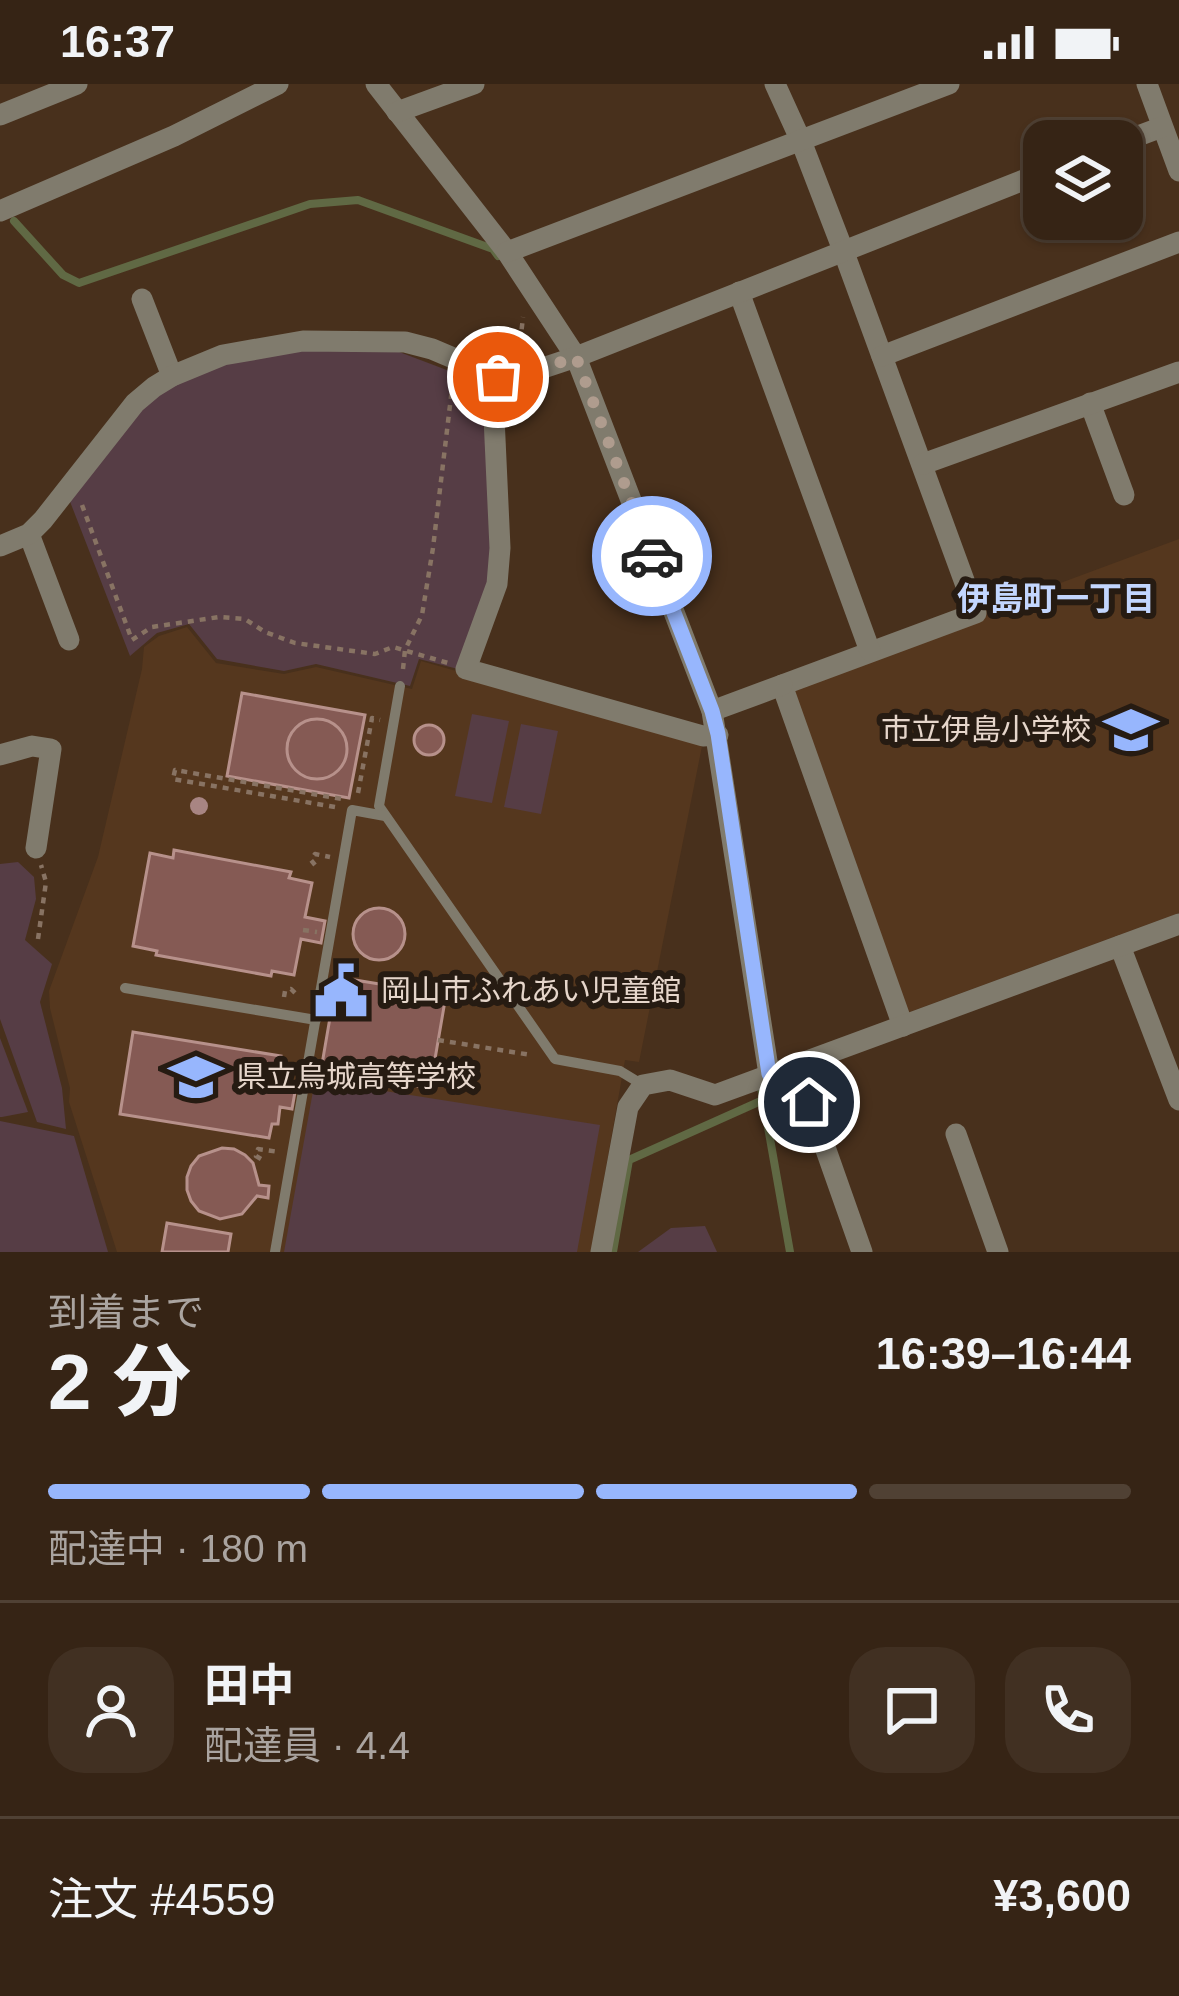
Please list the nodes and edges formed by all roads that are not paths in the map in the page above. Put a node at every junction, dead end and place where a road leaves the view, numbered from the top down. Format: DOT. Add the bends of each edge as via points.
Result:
graph roads {
  1 [pos="77,84"];
  2 [pos="278,84"];
  3 [pos="376,84"];
  4 [pos="474,84"];
  5 [pos="775,84"];
  6 [pos="949,84"];
  7 [pos="1147,84"];
  8 [pos="397,112"];
  9 [pos="1166,112"];
  10 [pos="0,115"];
  11 [pos="801,141"];
  12 [pos="1179,171"];
  13 [pos="1023,180"];
  14 [pos="0,211"];
  15 [pos="1179,242"];
  16 [pos="843,250"];
  17 [pos="507,252"];
  18 [pos="739,292"];
  19 [pos="142,298"];
  20 [pos="883,356"];
  21 [pos="576,357"];
  22 [pos="1179,372"];
  23 [pos="172,376"];
  24 [pos="507,377"];
  25 [pos="1090,403"];
  26 [pos="923,464"];
  27 [pos="1124,495"];
  28 [pos="28,534"];
  29 [pos="0,546"];
  30 [pos="69,640"];
  31 [pos="870,651"];
  32 [pos="401,681"];
  33 [pos="782,685"];
  34 [pos="712,711"];
  35 [pos="718,734"];
  36 [pos="0,754"];
  37 [pos="385,816"];
  38 [pos="36,848"];
  39 [pos="1179,925"];
  40 [pos="1120,946"];
  41 [pos="125,988"];
  42 [pos="316,1020"];
  43 [pos="903,1026"];
  44 [pos="796,1065"];
  45 [pos="764,1077"];
  46 [pos="644,1085"];
  47 [pos="1179,1100"];
  48 [pos="956,1134"];
  49 [pos="275,1252"];
  50 [pos="601,1252"];
  51 [pos="862,1252"];
  52 [pos="998,1252"];
  1 -- 10 [label="street"];
  2 -- 14 [label="street"];
  3 -- 8 [label="street"];
  4 -- 8 [label="street"];
  5 -- 11 [label="street"];
  6 -- 11 [label="street"];
  7 -- 9 [label="street"];
  8 -- 17 [label="street"];
  9 -- 12 [label="street"];
  11 -- 16 [label="street"];
  11 -- 17 [label="street"];
  13 -- 16 [label="street"];
  15 -- 20 [label="street"];
  16 -- 18 [label="street"];
  16 -- 20 [label="street"];
  17 -- 21 [label="street"];
  18 -- 21 [label="street"];
  18 -- 31 [label="street"];
  19 -- 23 [label="street"];
  20 -- 26 [label="street"];
  21 -- 24 [label="street"];
  21 -- 34 [label="street"];
  22 -- 25 [label="street"];
  23 -- 24 [label="street" via="223,355 303,341 405,342"];
  23 -- 28 [label="street" via="135,403"];
  24 -- 35 [label="street" via="494,417 497,584 466,669"];
  25 -- 26 [label="street"];
  25 -- 27 [label="street"];
  26 -- 31 [label="street" via="976,613"];
  28 -- 29 [label="street"];
  28 -- 30 [label="street"];
  31 -- 33 [label="street"];
  32 -- 37 [label="lane" via="379,806"];
  33 -- 34 [label="street"];
  33 -- 43 [label="street"];
  34 -- 35 [label="street"];
  35 -- 45 [label="street"];
  36 -- 38 [label="street" via="51,749"];
  37 -- 42 [label="lane" via="352,804"];
  37 -- 46 [label="lane" via="554,1058 620,1071"];
  39 -- 40 [label="street"];
  40 -- 43 [label="street"];
  40 -- 47 [label="street"];
  41 -- 42 [label="lane"];
  42 -- 49 [label="lane"];
  43 -- 44 [label="street"];
  44 -- 45 [label="street"];
  44 -- 51 [label="street"];
  45 -- 46 [label="street" via="715,1095 670,1080"];
  46 -- 50 [label="street" via="628,1107"];
  48 -- 52 [label="street"];
}
